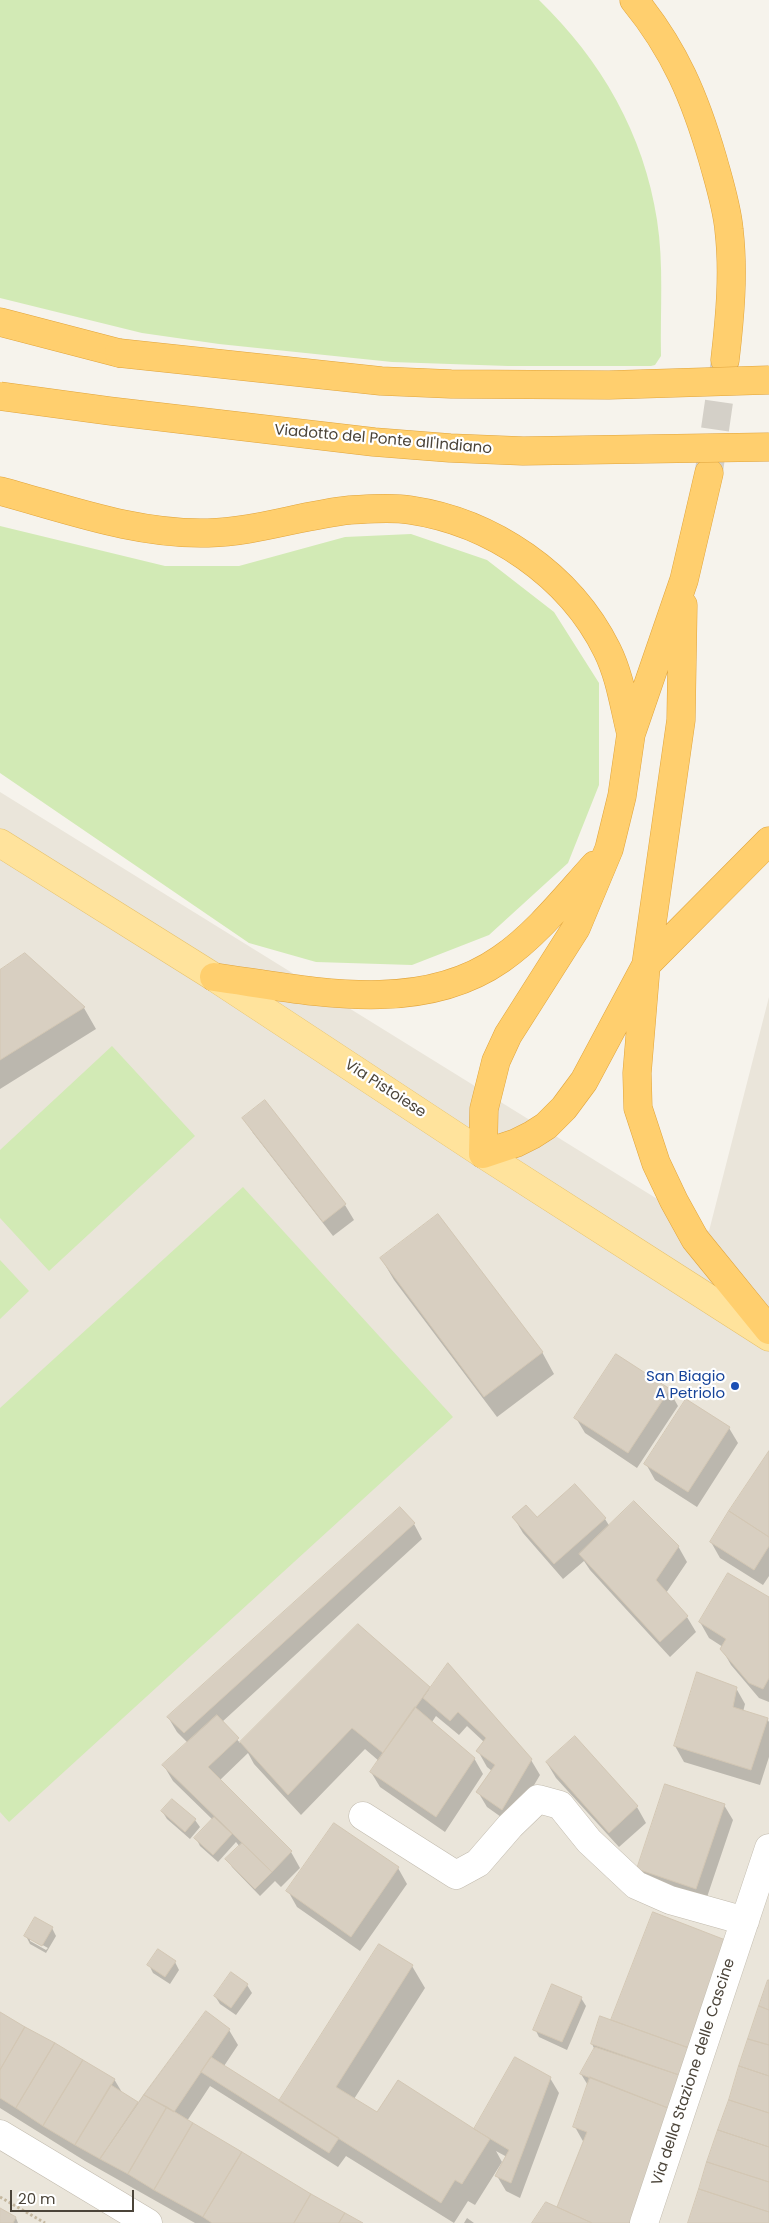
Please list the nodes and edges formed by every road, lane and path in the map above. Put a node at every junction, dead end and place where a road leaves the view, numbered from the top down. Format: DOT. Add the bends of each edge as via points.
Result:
graph roads {
  1 [pos="634,0"];
  2 [pos="0,322"];
  3 [pos="0,339"];
  4 [pos="119,352"];
  5 [pos="725,360"];
  6 [pos="769,380"];
  7 [pos="0,396"];
  8 [pos="769,447"];
  9 [pos="709,473"];
  10 [pos="0,491"];
  11 [pos="684,580"];
  12 [pos="631,734"];
  13 [pos="769,841"];
  14 [pos="0,843"];
  15 [pos="609,849"];
  16 [pos="646,965"];
  17 [pos="214,977"];
  18 [pos="483,1154"];
  19 [pos="769,1330"];
  20 [pos="769,1337"];
  21 [pos="363,1816"];
  22 [pos="769,1848"];
  23 [pos="745,1922"];
  24 [pos="0,2134"];
  25 [pos="0,2197"];
  26 [pos="45,2223"];
  27 [pos="148,2223"];
  28 [pos="644,2223"];
  1 -- 5 [label="highway" via="680,66 718,176 729,230 731,304"];
  2 -- 4 [label="highway"];
  3 -- 4 [label="highway"];
  4 -- 6 [label="highway, bridge" via="381,381 609,385"];
  7 -- 8 [label="highway, Viadotto del Ponte all'Indiano, bridge" via="374,442 450,448 532,451"];
  9 -- 11 [label="highway"];
  10 -- 12 [label="highway" via="164,531 226,532 349,510 388,508 427,513 461,523 488,534 531,561 562,588 586,616 607,649 615,669"];
  11 -- 12 [label="highway"];
  11 -- 16 [label="highway" via="681,720"];
  12 -- 15 [label="highway" via="622,796"];
  13 -- 16 [label="highway"];
  14 -- 17 [label="main road, Via Pistoiese"];
  15 -- 17 [label="highway" via="523,942 483,970 448,986 380,994 338,994"];
  15 -- 18 [label="highway" via="576,928 508,1035 496,1061 484,1110"];
  16 -- 18 [label="highway" via="584,1081 564,1108 532,1135"];
  16 -- 19 [label="highway" via="637,1073 638,1108 645,1131 670,1193 696,1239"];
  17 -- 18 [label="main road, Via Pistoiese"];
  18 -- 20 [label="main road, Via Pistoiese"];
  21 -- 23 [label="street" via="456,1876 478,1863 538,1799 560,1805 589,1841 636,1885 670,1900"];
  22 -- 23 [label="street, Via della Stazione delle Cascine"];
  23 -- 28 [label="street, Via della Stazione delle Cascine"];
  24 -- 27 [label="street"];
  25 -- 26 [label="path"];
}
